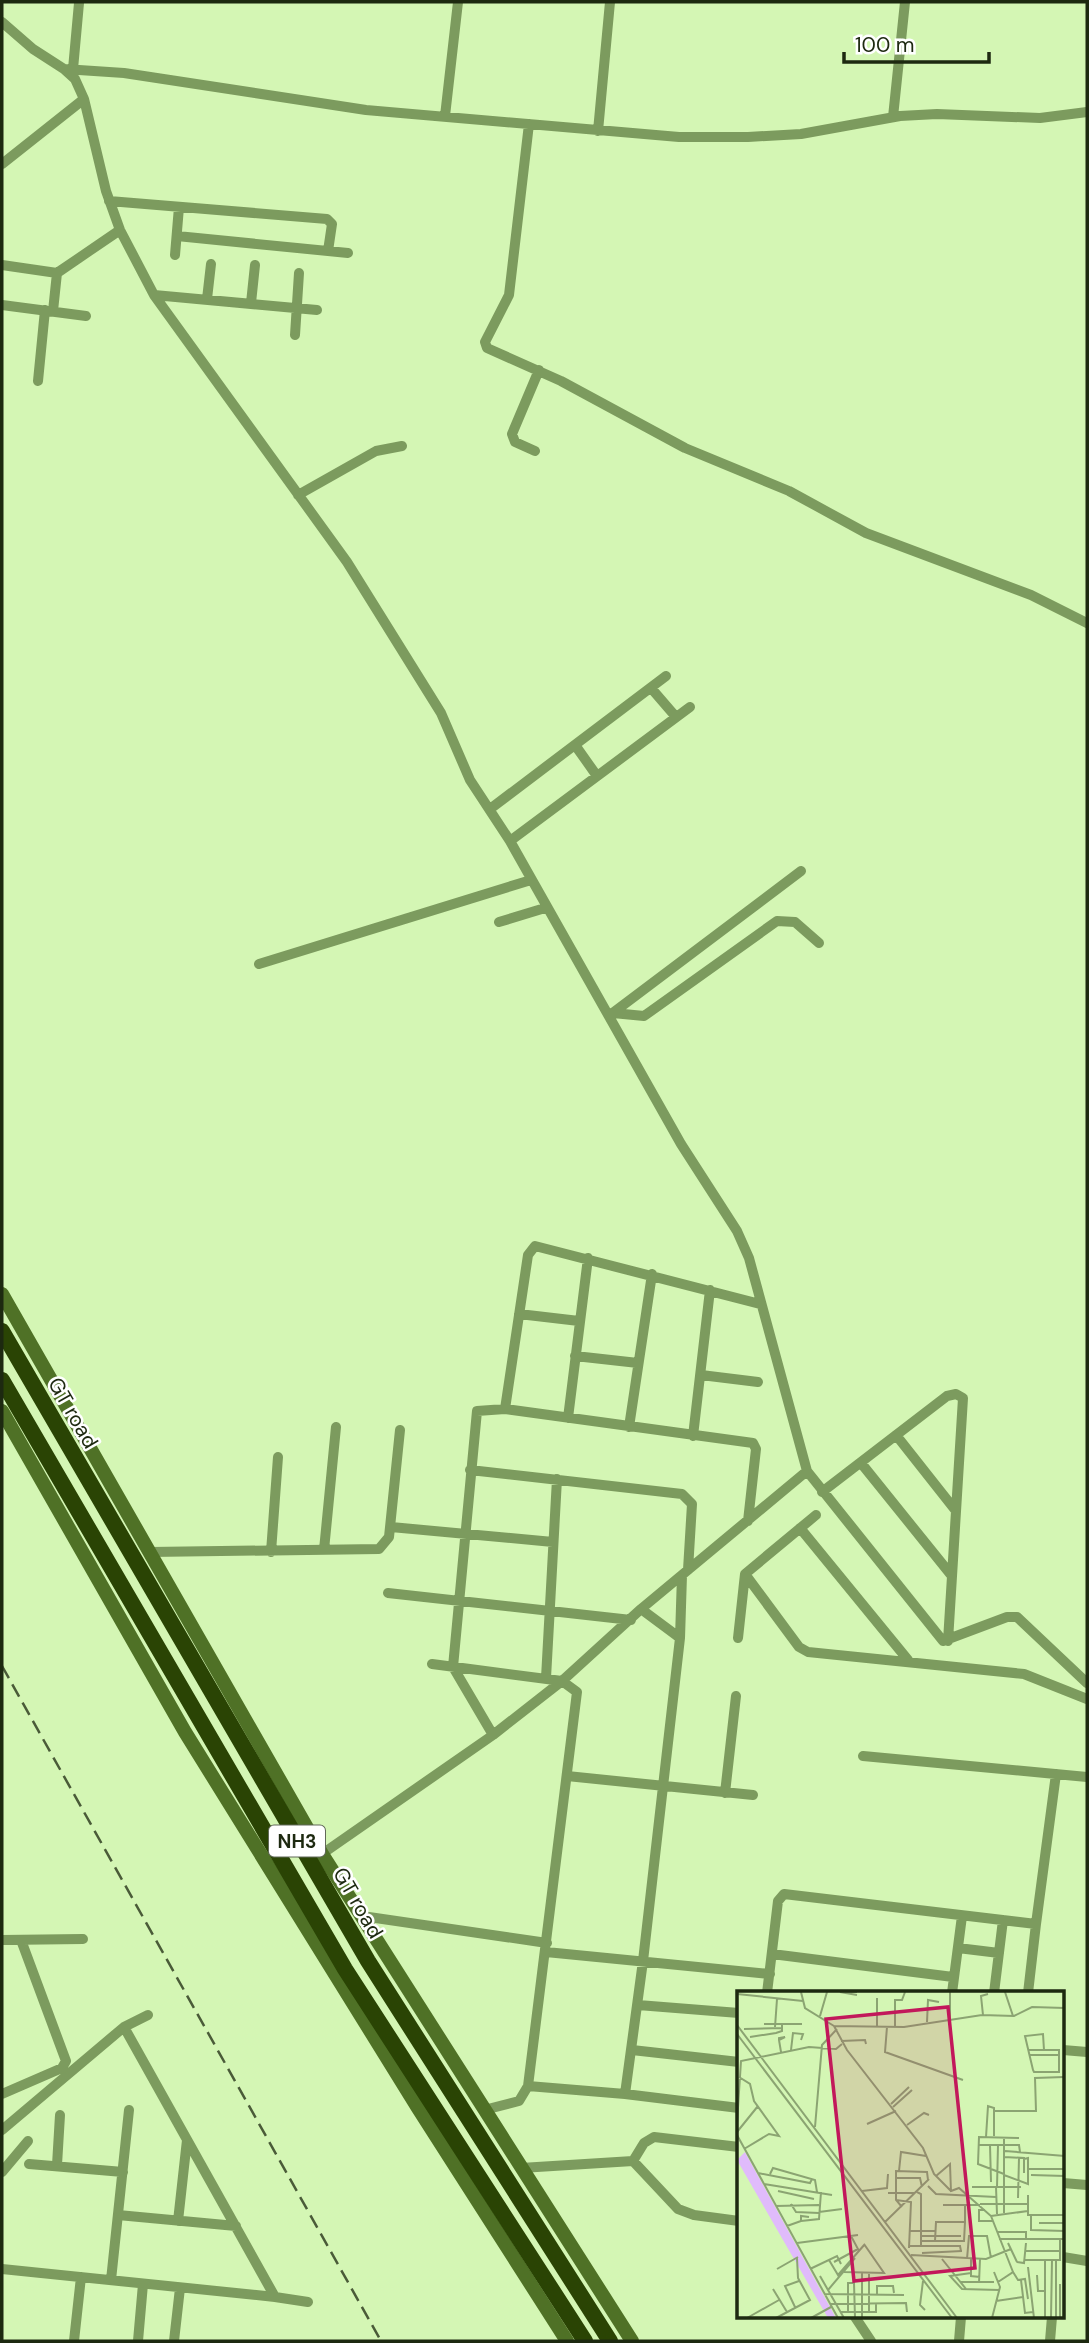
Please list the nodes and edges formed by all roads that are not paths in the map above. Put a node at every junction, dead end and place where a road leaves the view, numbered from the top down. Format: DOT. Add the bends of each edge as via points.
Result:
graph roads {
  1 [pos="458,2"];
  2 [pos="610,2"];
  3 [pos="905,2"];
  4 [pos="79,3"];
  5 [pos="3,27"];
  6 [pos="69,69"];
  7 [pos="84,99"];
  8 [pos="1087,111"];
  9 [pos="445,117"];
  10 [pos="893,117"];
  11 [pos="529,124"];
  12 [pos="597,131"];
  13 [pos="2,164"];
  14 [pos="109,201"];
  15 [pos="179,207"];
  16 [pos="120,230"];
  17 [pos="177,236"];
  18 [pos="328,251"];
  19 [pos="348,253"];
  20 [pos="175,255"];
  21 [pos="211,264"];
  22 [pos="2,265"];
  23 [pos="255,265"];
  24 [pos="57,273"];
  25 [pos="299,273"];
  26 [pos="154,295"];
  27 [pos="207,299"];
  28 [pos="251,303"];
  29 [pos="2,304"];
  30 [pos="297,307"];
  31 [pos="317,310"];
  32 [pos="49,311"];
  33 [pos="86,316"];
  34 [pos="295,335"];
  35 [pos="539,370"];
  36 [pos="38,381"];
  37 [pos="402,446"];
  38 [pos="535,451"];
  39 [pos="298,495"];
  40 [pos="1087,623"];
  41 [pos="666,676"];
  42 [pos="651,688"];
  43 [pos="690,706"];
  44 [pos="676,717"];
  45 [pos="575,745"];
  46 [pos="597,776"];
  47 [pos="491,809"];
  48 [pos="510,841"];
  49 [pos="801,871"];
  50 [pos="531,880"];
  51 [pos="545,908"];
  52 [pos="499,922"];
  53 [pos="819,943"];
  54 [pos="259,964"];
  55 [pos="610,1015"];
  56 [pos="588,1258"];
  57 [pos="652,1275"];
  58 [pos="710,1290"];
  59 [pos="2,1294"];
  60 [pos="760,1304"];
  61 [pos="519,1314"];
  62 [pos="579,1321"];
  63 [pos="2,1331"];
  64 [pos="575,1356"];
  65 [pos="638,1363"];
  66 [pos="701,1374"];
  67 [pos="2,1380"];
  68 [pos="758,1382"];
  69 [pos="505,1409"];
  70 [pos="2,1411"];
  71 [pos="568,1419"];
  72 [pos="336,1427"];
  73 [pos="629,1427"];
  74 [pos="400,1430"];
  75 [pos="896,1435"];
  76 [pos="693,1436"];
  77 [pos="278,1457"];
  78 [pos="861,1463"];
  79 [pos="470,1470"];
  80 [pos="807,1471"];
  81 [pos="557,1479"];
  82 [pos="822,1492"];
  83 [pos="956,1511"];
  84 [pos="816,1515"];
  85 [pos="748,1521"];
  86 [pos="391,1527"];
  87 [pos="800,1528"];
  88 [pos="464,1534"];
  89 [pos="554,1542"];
  90 [pos="324,1550"];
  91 [pos="150,1552"];
  92 [pos="271,1552"];
  93 [pos="685,1572"];
  94 [pos="745,1574"];
  95 [pos="952,1576"];
  96 [pos="388,1593"];
  97 [pos="457,1601"];
  98 [pos="641,1609"];
  99 [pos="551,1611"];
  100 [pos="631,1620"];
  101 [pos="680,1638"];
  102 [pos="738,1638"];
  103 [pos="948,1641"];
  104 [pos="908,1660"];
  105 [pos="432,1664"];
  106 [pos="453,1667"];
  107 [pos="546,1678"];
  108 [pos="562,1681"];
  109 [pos="1087,1684"];
  110 [pos="736,1696"];
  111 [pos="1087,1699"];
  112 [pos="493,1735"];
  113 [pos="863,1756"];
  114 [pos="1056,1774"];
  115 [pos="567,1776"];
  116 [pos="1087,1777"];
  117 [pos="663,1787"];
  118 [pos="725,1793"];
  119 [pos="752,1795"];
  120 [pos="323,1854"];
  121 [pos="362,1916"];
  122 [pos="962,1916"];
  123 [pos="1003,1920"];
  124 [pos="1036,1924"];
  125 [pos="83,1939"];
  126 [pos="2,1940"];
  127 [pos="21,1940"];
  128 [pos="546,1948"];
  129 [pos="957,1948"];
  130 [pos="999,1953"];
  131 [pos="772,1954"];
  132 [pos="643,1961"];
  133 [pos="769,1974"];
  134 [pos="953,1977"];
  135 [pos="767,1991"];
  136 [pos="951,1991"];
  137 [pos="994,1991"];
  138 [pos="1028,1991"];
  139 [pos="638,2005"];
  140 [pos="737,2012"];
  141 [pos="148,2015"];
  142 [pos="124,2027"];
  143 [pos="632,2050"];
  144 [pos="1064,2050"];
  145 [pos="1087,2052"];
  146 [pos="737,2062"];
  147 [pos="528,2086"];
  148 [pos="2,2094"];
  149 [pos="625,2094"];
  150 [pos="737,2108"];
  151 [pos="129,2110"];
  152 [pos="484,2110"];
  153 [pos="60,2115"];
  154 [pos="2,2130"];
  155 [pos="187,2140"];
  156 [pos="28,2141"];
  157 [pos="737,2147"];
  158 [pos="633,2161"];
  159 [pos="29,2164"];
  160 [pos="57,2165"];
  161 [pos="521,2168"];
  162 [pos="2,2172"];
  163 [pos="123,2172"];
  164 [pos="1064,2183"];
  165 [pos="1087,2185"];
  166 [pos="118,2215"];
  167 [pos="178,2221"];
  168 [pos="737,2221"];
  169 [pos="236,2226"];
  170 [pos="1064,2257"];
  171 [pos="1087,2261"];
  172 [pos="2,2269"];
  173 [pos="80,2277"];
  174 [pos="111,2280"];
  175 [pos="143,2284"];
  176 [pos="180,2288"];
  177 [pos="275,2297"];
  178 [pos="308,2302"];
  179 [pos="856,2318"];
  180 [pos="961,2318"];
  181 [pos="1052,2318"];
  182 [pos="74,2341"];
  183 [pos="138,2341"];
  184 [pos="174,2341"];
  185 [pos="567,2341"];
  186 [pos="585,2341"];
  187 [pos="610,2341"];
  188 [pos="632,2341"];
  189 [pos="871,2341"];
  190 [pos="959,2341"];
  191 [pos="1049,2341"];
  1 -- 9 [label="street"];
  2 -- 12 [label="street"];
  3 -- 10 [label="street"];
  4 -- 6 [label="street"];
  5 -- 6 [label="street"];
  6 -- 7 [label="street"];
  6 -- 9 [label="street"];
  7 -- 13 [label="street"];
  7 -- 14 [label="street"];
  8 -- 10 [label="street" via="1040,117"];
  9 -- 11 [label="street"];
  10 -- 12 [label="street" via="833,130 748,137"];
  11 -- 12 [label="street"];
  11 -- 35 [label="street" via="509,295 485,342 487,348"];
  14 -- 15 [label="street"];
  14 -- 16 [label="street"];
  15 -- 17 [label="street"];
  15 -- 18 [label="street" via="327,219 332,224"];
  16 -- 24 [label="street"];
  16 -- 26 [label="street"];
  17 -- 18 [label="street"];
  17 -- 20 [label="street"];
  18 -- 19 [label="street"];
  21 -- 27 [label="street"];
  22 -- 24 [label="street"];
  23 -- 28 [label="street"];
  24 -- 32 [label="street"];
  25 -- 30 [label="street"];
  26 -- 27 [label="street"];
  26 -- 39 [label="street"];
  27 -- 28 [label="street"];
  28 -- 30 [label="street"];
  29 -- 32 [label="street"];
  30 -- 31 [label="street"];
  30 -- 34 [label="street"];
  32 -- 33 [label="street"];
  32 -- 36 [label="street"];
  35 -- 38 [label="street" via="512,434 515,442"];
  35 -- 40 [label="street" via="685,447 789,491 866,533 1031,595"];
  37 -- 39 [label="street" via="371,454"];
  39 -- 47 [label="street" via="351,569 441,713 470,780"];
  41 -- 42 [label="street"];
  42 -- 44 [label="street"];
  42 -- 45 [label="street"];
  43 -- 44 [label="street"];
  44 -- 46 [label="street"];
  45 -- 46 [label="street"];
  45 -- 47 [label="street"];
  46 -- 48 [label="street"];
  47 -- 48 [label="street"];
  48 -- 50 [label="street"];
  49 -- 55 [label="street"];
  50 -- 51 [label="street"];
  50 -- 54 [label="street"];
  51 -- 52 [label="street"];
  51 -- 55 [label="street"];
  53 -- 55 [label="street" via="795,922 777,922 647,1014"];
  55 -- 60 [label="street" via="681,1144 737,1231"];
  56 -- 57 [label="street"];
  56 -- 61 [label="street" via="542,1247 531,1249"];
  56 -- 62 [label="street"];
  57 -- 58 [label="street"];
  57 -- 65 [label="street"];
  58 -- 60 [label="street"];
  58 -- 66 [label="street"];
  59 -- 91 [label="main road"];
  60 -- 80 [label="street"];
  61 -- 62 [label="street"];
  61 -- 69 [label="street"];
  62 -- 64 [label="street"];
  63 -- 187 [label="highway, GT road / NH3" via="368,1961"];
  64 -- 65 [label="street"];
  64 -- 71 [label="street"];
  65 -- 73 [label="street"];
  66 -- 68 [label="street"];
  66 -- 76 [label="street"];
  67 -- 186 [label="highway, NH3" via="345,1969"];
  69 -- 71 [label="street"];
  69 -- 79 [label="street" via="477,1411"];
  70 -- 185 [label="main road" via="185,1732"];
  71 -- 73 [label="street"];
  72 -- 90 [label="street"];
  73 -- 76 [label="street"];
  74 -- 86 [label="street"];
  75 -- 78 [label="street"];
  75 -- 83 [label="street"];
  75 -- 83 [label="street" via="947,1396 963,1398"];
  76 -- 85 [label="street" via="755,1445"];
  77 -- 92 [label="street"];
  78 -- 82 [label="street"];
  78 -- 95 [label="street"];
  79 -- 81 [label="street"];
  79 -- 88 [label="street"];
  80 -- 82 [label="street"];
  80 -- 85 [label="street"];
  81 -- 89 [label="street"];
  81 -- 93 [label="street" via="687,1496 692,1504"];
  82 -- 103 [label="street" via="941,1639"];
  83 -- 95 [label="street"];
  84 -- 87 [label="street"];
  85 -- 93 [label="street"];
  86 -- 88 [label="street"];
  86 -- 90 [label="street" via="386,1544 379,1549"];
  87 -- 94 [label="street"];
  87 -- 104 [label="street"];
  88 -- 89 [label="street"];
  88 -- 97 [label="street"];
  89 -- 99 [label="street"];
  90 -- 92 [label="street"];
  91 -- 92 [label="street"];
  91 -- 120 [label="main road"];
  93 -- 98 [label="street"];
  93 -- 101 [label="street"];
  94 -- 102 [label="street"];
  94 -- 104 [label="street" via="802,1650"];
  95 -- 103 [label="street"];
  96 -- 97 [label="street"];
  97 -- 99 [label="street"];
  97 -- 106 [label="street"];
  98 -- 100 [label="street"];
  98 -- 101 [label="street"];
  99 -- 100 [label="street"];
  99 -- 107 [label="street"];
  100 -- 108 [label="street"];
  101 -- 117 [label="street"];
  103 -- 109 [label="street" via="1017,1617"];
  104 -- 111 [label="street" via="1024,1674"];
  105 -- 106 [label="street"];
  106 -- 107 [label="street"];
  106 -- 112 [label="street"];
  107 -- 108 [label="street"];
  108 -- 112 [label="street"];
  108 -- 115 [label="street" via="577,1692"];
  110 -- 118 [label="street"];
  112 -- 120 [label="street"];
  113 -- 114 [label="street"];
  114 -- 116 [label="street"];
  114 -- 124 [label="street"];
  115 -- 117 [label="street"];
  115 -- 128 [label="street"];
  117 -- 118 [label="street"];
  117 -- 132 [label="street"];
  118 -- 119 [label="street"];
  120 -- 121 [label="main road"];
  121 -- 128 [label="street"];
  121 -- 152 [label="main road"];
  122 -- 123 [label="street"];
  122 -- 129 [label="street"];
  122 -- 131 [label="street" via="785,1894 778,1901"];
  123 -- 124 [label="street"];
  123 -- 130 [label="street"];
  124 -- 138 [label="street"];
  125 -- 127 [label="street"];
  126 -- 127 [label="street"];
  127 -- 148 [label="street" via="66,2061"];
  128 -- 132 [label="street"];
  128 -- 147 [label="street"];
  129 -- 130 [label="street"];
  129 -- 134 [label="street"];
  130 -- 137 [label="street"];
  131 -- 133 [label="street"];
  131 -- 134 [label="street"];
  132 -- 133 [label="street"];
  132 -- 139 [label="street"];
  133 -- 135 [label="street"];
  134 -- 136 [label="street"];
  139 -- 140 [label="street"];
  139 -- 143 [label="street"];
  141 -- 142 [label="street"];
  142 -- 154 [label="street"];
  142 -- 155 [label="street"];
  143 -- 146 [label="street"];
  143 -- 149 [label="street"];
  144 -- 145 [label="street"];
  147 -- 149 [label="street"];
  147 -- 152 [label="street" via="519,2101"];
  149 -- 150 [label="street"];
  151 -- 163 [label="street"];
  152 -- 161 [label="main road"];
  153 -- 160 [label="street"];
  155 -- 167 [label="street"];
  155 -- 169 [label="street"];
  156 -- 162 [label="street"];
  157 -- 158 [label="street" via="654,2137 644,2143"];
  158 -- 161 [label="street"];
  158 -- 168 [label="street" via="678,2209"];
  159 -- 160 [label="street"];
  160 -- 163 [label="street"];
  161 -- 188 [label="main road"];
  163 -- 166 [label="street"];
  164 -- 165 [label="street"];
  166 -- 167 [label="street"];
  166 -- 174 [label="street"];
  167 -- 169 [label="street"];
  169 -- 177 [label="street"];
  170 -- 171 [label="street"];
  172 -- 173 [label="street"];
  173 -- 174 [label="street"];
  173 -- 182 [label="street"];
  174 -- 175 [label="street"];
  175 -- 176 [label="street"];
  175 -- 183 [label="street"];
  176 -- 177 [label="street"];
  176 -- 184 [label="street"];
  177 -- 178 [label="street"];
  179 -- 189 [label="street"];
  180 -- 190 [label="street"];
  181 -- 191 [label="street"];
}
